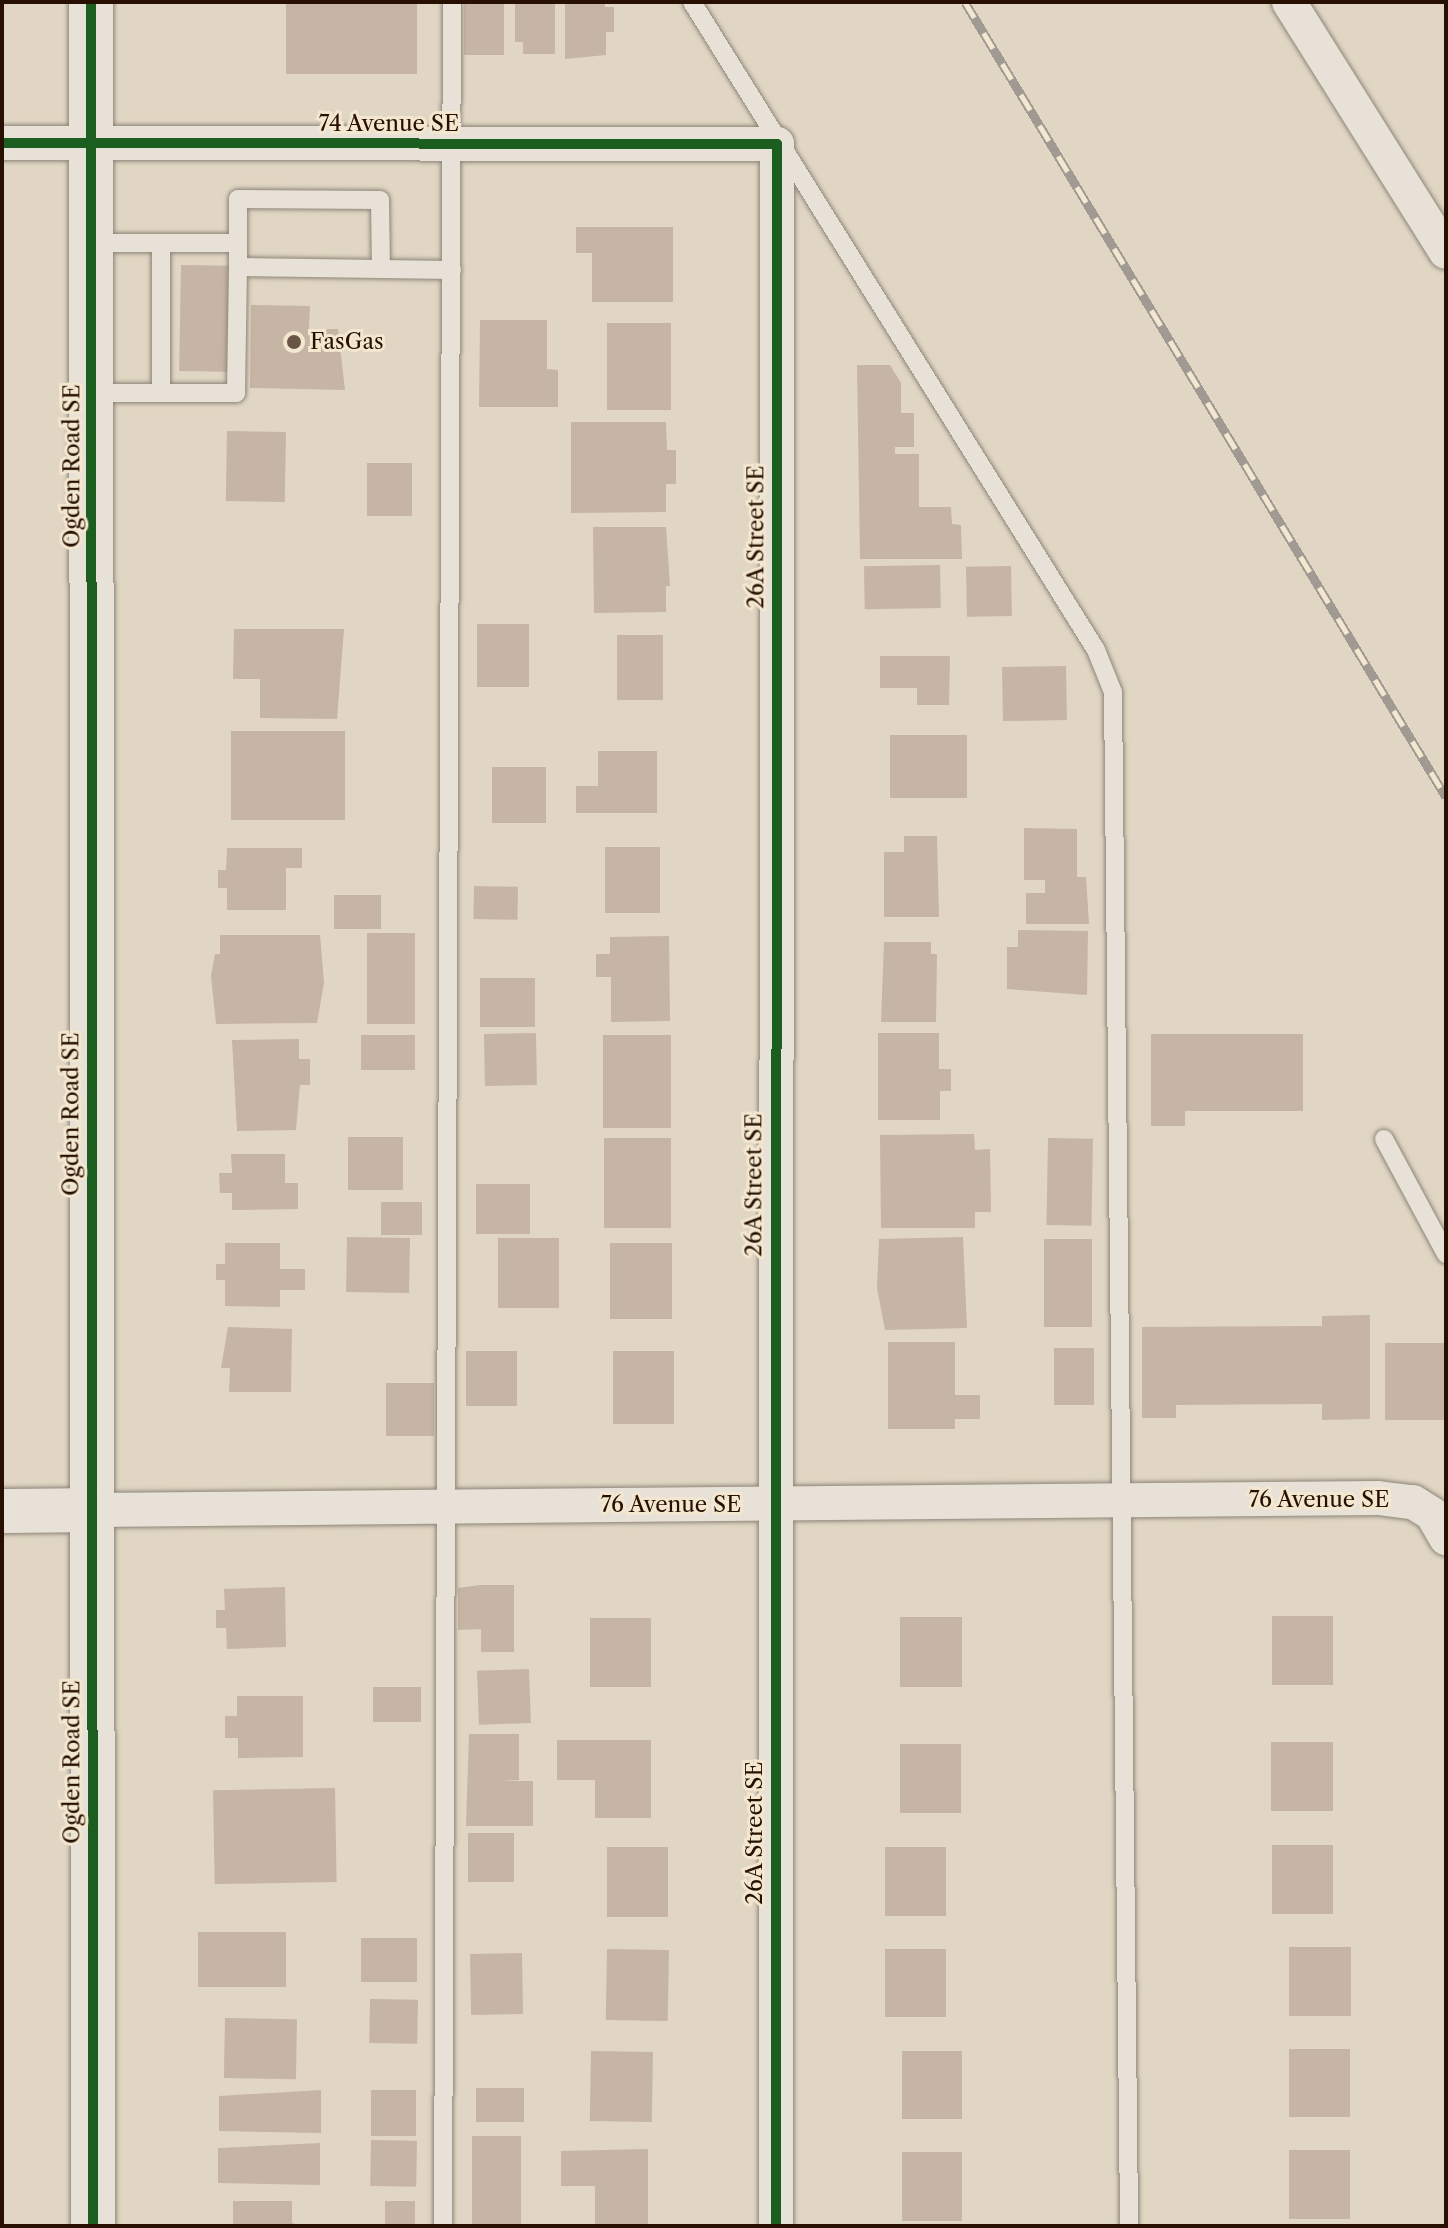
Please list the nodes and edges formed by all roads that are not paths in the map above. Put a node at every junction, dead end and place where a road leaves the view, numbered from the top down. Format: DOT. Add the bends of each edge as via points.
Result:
graph roads {
  1 [pos="91,2"];
  2 [pos="452,2"];
  3 [pos="692,2"];
  4 [pos="1289,2"];
  5 [pos="2,143"];
  6 [pos="92,144"];
  7 [pos="453,144"];
  8 [pos="777,144"];
  9 [pos="92,243"];
  10 [pos="161,243"];
  11 [pos="238,243"];
  12 [pos="1446,252"];
  13 [pos="238,267"];
  14 [pos="381,269"];
  15 [pos="452,270"];
  16 [pos="92,393"];
  17 [pos="161,393"];
  18 [pos="1384,1139"];
  19 [pos="1446,1254"];
  20 [pos="1121,1502"];
  21 [pos="443,1506"];
  22 [pos="774,1506"];
  23 [pos="95,1510"];
  24 [pos="2,1511"];
  25 [pos="1441,1522"];
  26 [pos="93,2226"];
  27 [pos="443,2226"];
  28 [pos="776,2226"];
  29 [pos="1129,2226"];
  1 -- 6 [label="street, Ogden Road SE"];
  2 -- 7 [label="lane"];
  3 -- 8 [label="lane"];
  4 -- 12 [label="street"];
  5 -- 6 [label="street, 74 Avenue SE"];
  6 -- 7 [label="street, 74 Avenue SE"];
  6 -- 9 [label="street, Ogden Road SE"];
  7 -- 8 [label="street, 74 Avenue SE"];
  7 -- 15 [label="lane"];
  8 -- 20 [label="lane" via="820,201 1088,636 1113,692"];
  8 -- 22 [label="street, 26A Street SE"];
  9 -- 10 [label="lane"];
  9 -- 16 [label="street, Ogden Road SE"];
  10 -- 11 [label="lane"];
  10 -- 17 [label="lane"];
  11 -- 13 [label="lane"];
  11 -- 14 [label="lane" via="238,199 380,200"];
  13 -- 14 [label="lane"];
  13 -- 17 [label="lane" via="236,393"];
  14 -- 15 [label="lane"];
  15 -- 21 [label="lane"];
  16 -- 17 [label="lane"];
  16 -- 23 [label="street, Ogden Road SE" via="90,1442"];
  18 -- 19 [label="lane"];
  20 -- 22 [label="street, 76 Avenue SE"];
  20 -- 25 [label="street, 76 Avenue SE" via="1378,1498 1413,1502"];
  20 -- 29 [label="lane"];
  21 -- 22 [label="street, 76 Avenue SE"];
  21 -- 23 [label="street, 76 Avenue SE"];
  21 -- 27 [label="lane"];
  22 -- 28 [label="street, 26A Street SE"];
  23 -- 24 [label="street, 76 Avenue SE"];
  23 -- 26 [label="street, Ogden Road SE"];
}
